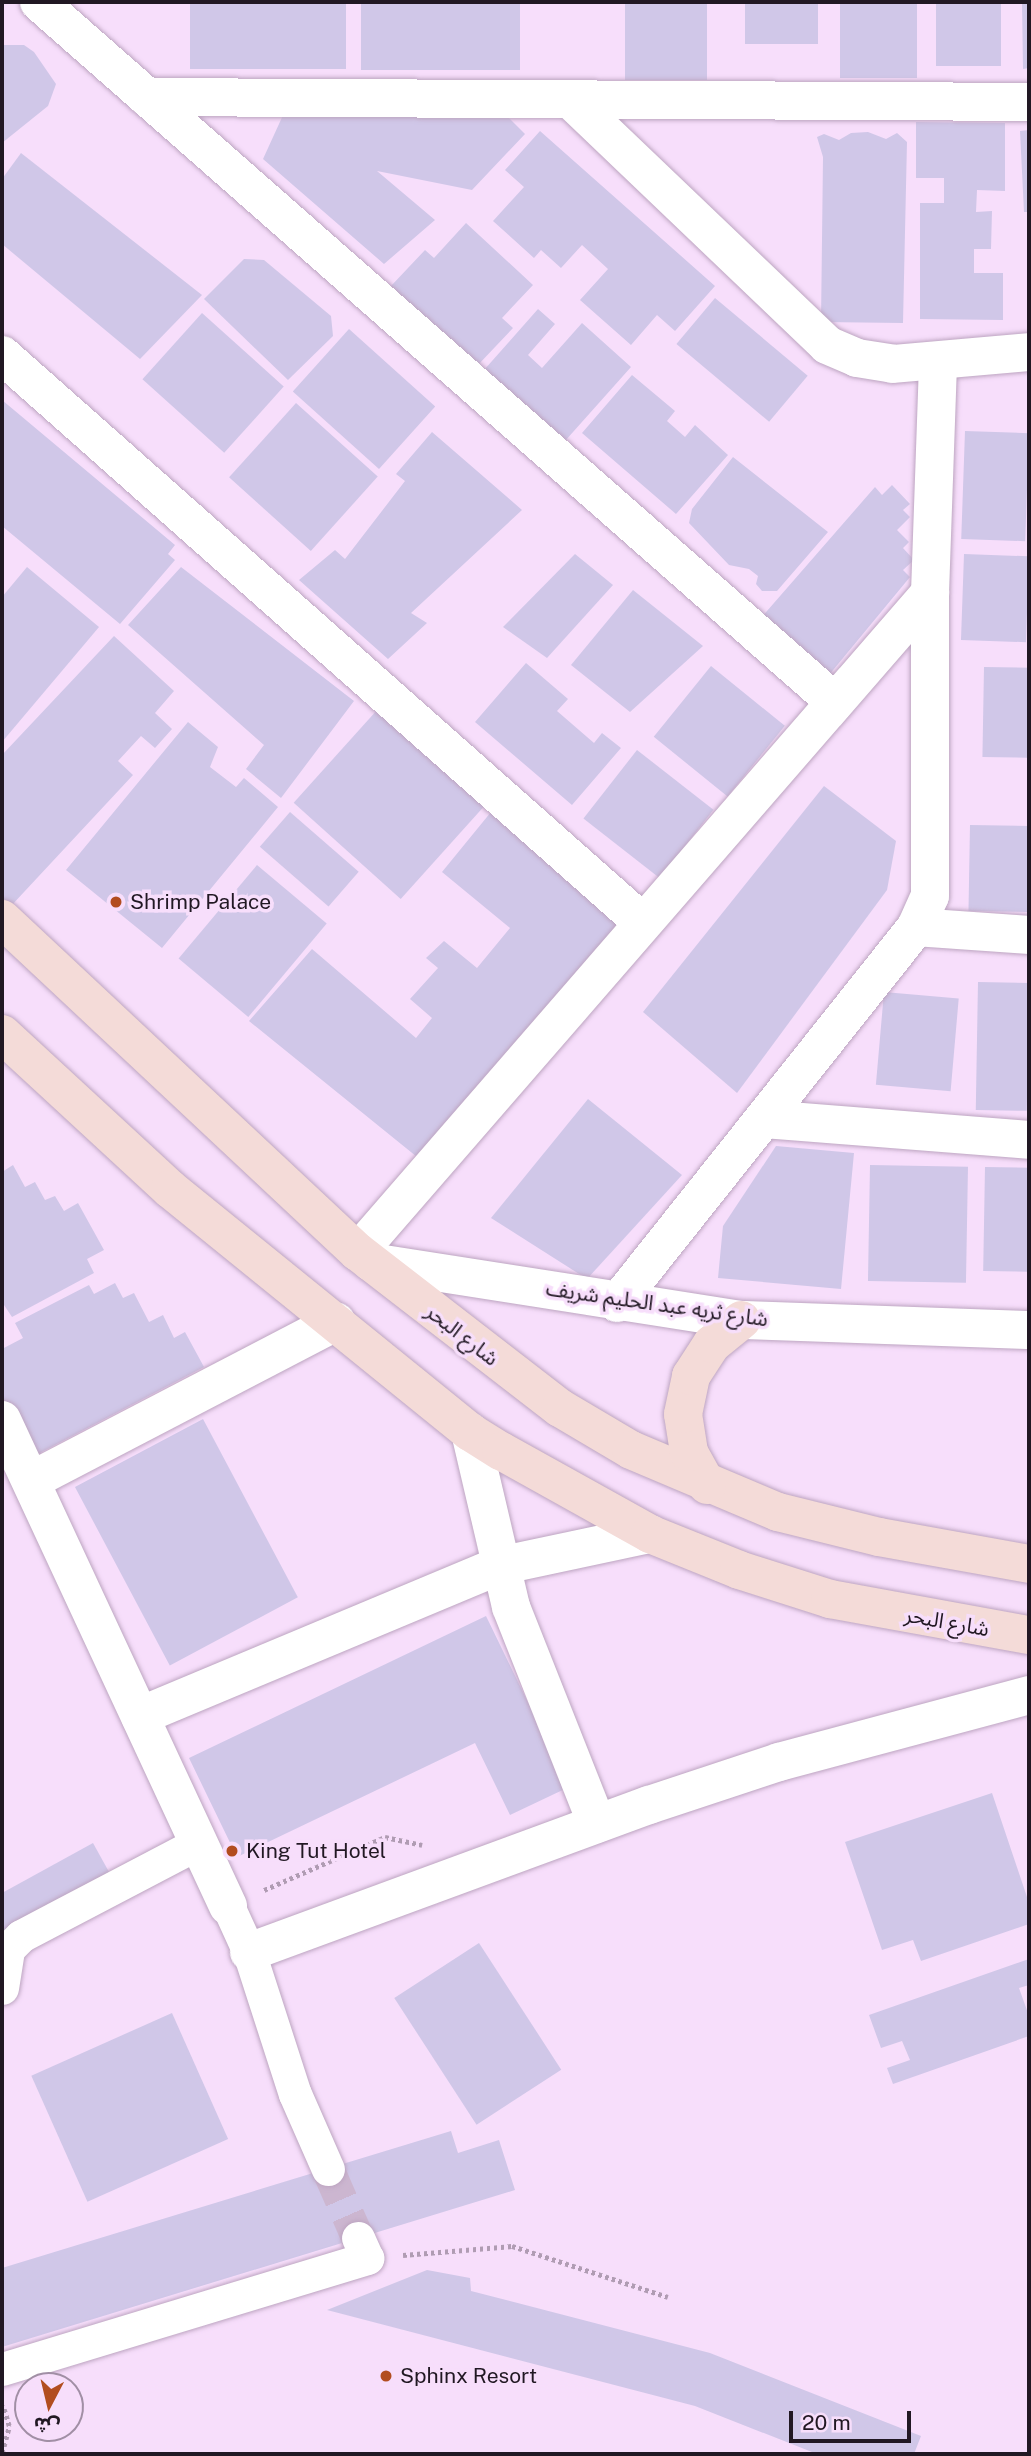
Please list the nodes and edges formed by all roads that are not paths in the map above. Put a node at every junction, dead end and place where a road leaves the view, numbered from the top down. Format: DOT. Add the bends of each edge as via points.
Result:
graph roads {
  1 [pos="39,2"];
  2 [pos="147,97"];
  3 [pos="571,100"];
  4 [pos="1029,102"];
  5 [pos="1029,352"];
  6 [pos="2,355"];
  7 [pos="938,363"];
  8 [pos="930,593"];
  9 [pos="835,702"];
  10 [pos="2,919"];
  11 [pos="643,923"];
  12 [pos="916,927"];
  13 [pos="1029,935"];
  14 [pos="2,1034"];
  15 [pos="764,1119"];
  16 [pos="1029,1140"];
  17 [pos="365,1257"];
  18 [pos="617,1303"];
  19 [pos="742,1320"];
  20 [pos="336,1322"];
  21 [pos="1029,1331"];
  22 [pos="2,1420"];
  23 [pos="470,1432"];
  24 [pos="32,1480"];
  25 [pos="707,1485"];
  26 [pos="650,1534"];
  27 [pos="1029,1564"];
  28 [pos="499,1566"];
  29 [pos="1029,1635"];
  30 [pos="1029,1695"];
  31 [pos="140,1716"];
  32 [pos="597,1824"];
  33 [pos="198,1843"];
  34 [pos="228,1906"];
  35 [pos="249,1952"];
  36 [pos="2,1988"];
  37 [pos="328,2169"];
  38 [pos="363,2248"];
  39 [pos="2,2370"];
  1 -- 2 [label="street"];
  2 -- 3 [label="street"];
  2 -- 9 [label="street"];
  3 -- 4 [label="street"];
  3 -- 7 [label="street" via="827,345 857,358 893,364"];
  5 -- 7 [label="street"];
  6 -- 11 [label="street"];
  7 -- 8 [label="street"];
  8 -- 9 [label="street"];
  8 -- 12 [label="street" via="933,880"];
  9 -- 11 [label="street"];
  10 -- 17 [label="main road, شارع البحر"];
  11 -- 17 [label="street"];
  12 -- 13 [label="street"];
  12 -- 15 [label="street"];
  14 -- 20 [label="main road, شارع البحر" via="170,1189"];
  15 -- 16 [label="street"];
  15 -- 18 [label="street"];
  17 -- 18 [label="street, شارع ثريه عبد الحليم شريف"];
  17 -- 25 [label="main road, شارع البحر" via="560,1408 631,1450"];
  18 -- 19 [label="street, شارع ثريه عبد الحليم شريف"];
  19 -- 21 [label="street, شارع ثريه عبد الحليم شريف"];
  19 -- 25 [label="main road" via="712,1344 691,1376 683,1414 689,1452"];
  20 -- 23 [label="main road, شارع البحر"];
  20 -- 24 [label="street"];
  22 -- 24 [label="street"];
  23 -- 26 [label="main road, شارع البحر"];
  23 -- 28 [label="street"];
  24 -- 31 [label="street"];
  25 -- 27 [label="main road, شارع البحر" via="778,1512 879,1537"];
  26 -- 28 [label="street"];
  26 -- 29 [label="main road, شارع البحر" via="739,1570 830,1599"];
  28 -- 31 [label="street"];
  28 -- 32 [label="street"];
  30 -- 32 [label="street" via="779,1762"];
  31 -- 33 [label="street"];
  32 -- 35 [label="street"];
  33 -- 34 [label="street"];
  33 -- 36 [label="street" via="21,1936 8,1950"];
  34 -- 35 [label="street"];
  35 -- 37 [label="street" via="295,2094"];
  38 -- 39 [label="street"];
}
